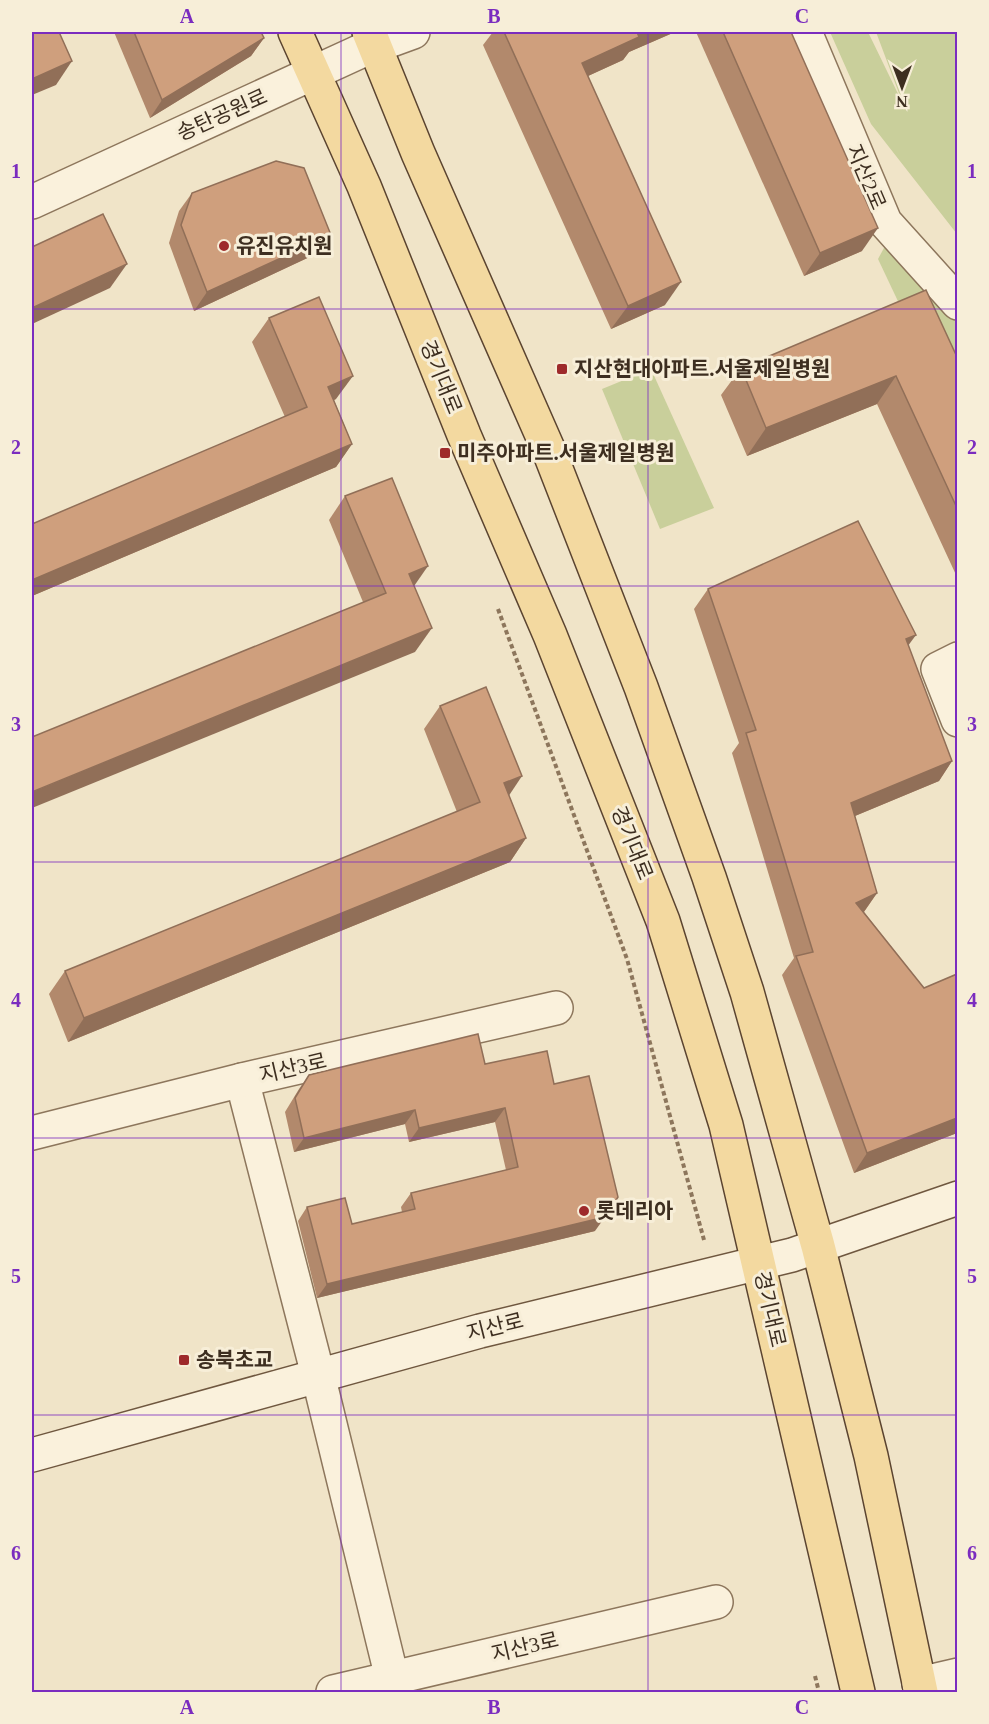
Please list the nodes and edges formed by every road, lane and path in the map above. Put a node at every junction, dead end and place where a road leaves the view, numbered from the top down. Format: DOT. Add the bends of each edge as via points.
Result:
graph roads {
  1 [pos="295,32"];
  2 [pos="413,32"];
  3 [pos="805,32"];
  4 [pos="372,39"];
  5 [pos="315,74"];
  6 [pos="32,202"];
  7 [pos="957,303"];
  8 [pos="495,601"];
  9 [pos="948,664"];
  10 [pos="957,720"];
  11 [pos="556,1008"];
  12 [pos="242,1080"];
  13 [pos="32,1133"];
  14 [pos="957,1198"];
  15 [pos="818,1246"];
  16 [pos="759,1263"];
  17 [pos="713,1274"];
  18 [pos="318,1375"];
  19 [pos="32,1455"];
  20 [pos="716,1602"];
  21 [pos="814,1670"];
  22 [pos="957,1675"];
  23 [pos="392,1678"];
  24 [pos="920,1688"];
  25 [pos="333,1692"];
  26 [pos="819,1692"];
  27 [pos="858,1692"];
  1 -- 5 [label="main road, 경기대로"];
  2 -- 4 [label="street, 송탄공원로"];
  3 -- 7 [label="street, 지산2로" via="885,222"];
  4 -- 5 [label="street, 송탄공원로"];
  4 -- 15 [label="main road" via="549,451 641,687 747,992"];
  5 -- 6 [label="street, 송탄공원로"];
  5 -- 16 [label="main road, 경기대로" via="550,635 663,921 726,1125"];
  8 -- 17 [label="path" via="627,959"];
  9 -- 10 [label="street"];
  11 -- 12 [label="street, 지산3로"];
  12 -- 13 [label="street, 지산3로"];
  12 -- 18 [label="street"];
  14 -- 15 [label="street, 지산로"];
  15 -- 16 [label="street, 지산로"];
  15 -- 24 [label="main road" via="871,1456"];
  16 -- 17 [label="street, 지산로"];
  16 -- 27 [label="main road, 경기대로"];
  17 -- 18 [label="street, 지산로" via="480,1330"];
  18 -- 19 [label="street, 지산로"];
  18 -- 23 [label="street"];
  20 -- 23 [label="street, 지산3로"];
  21 -- 26 [label="path"];
  22 -- 24 [label="street"];
  23 -- 25 [label="street, 지산3로"];
}
